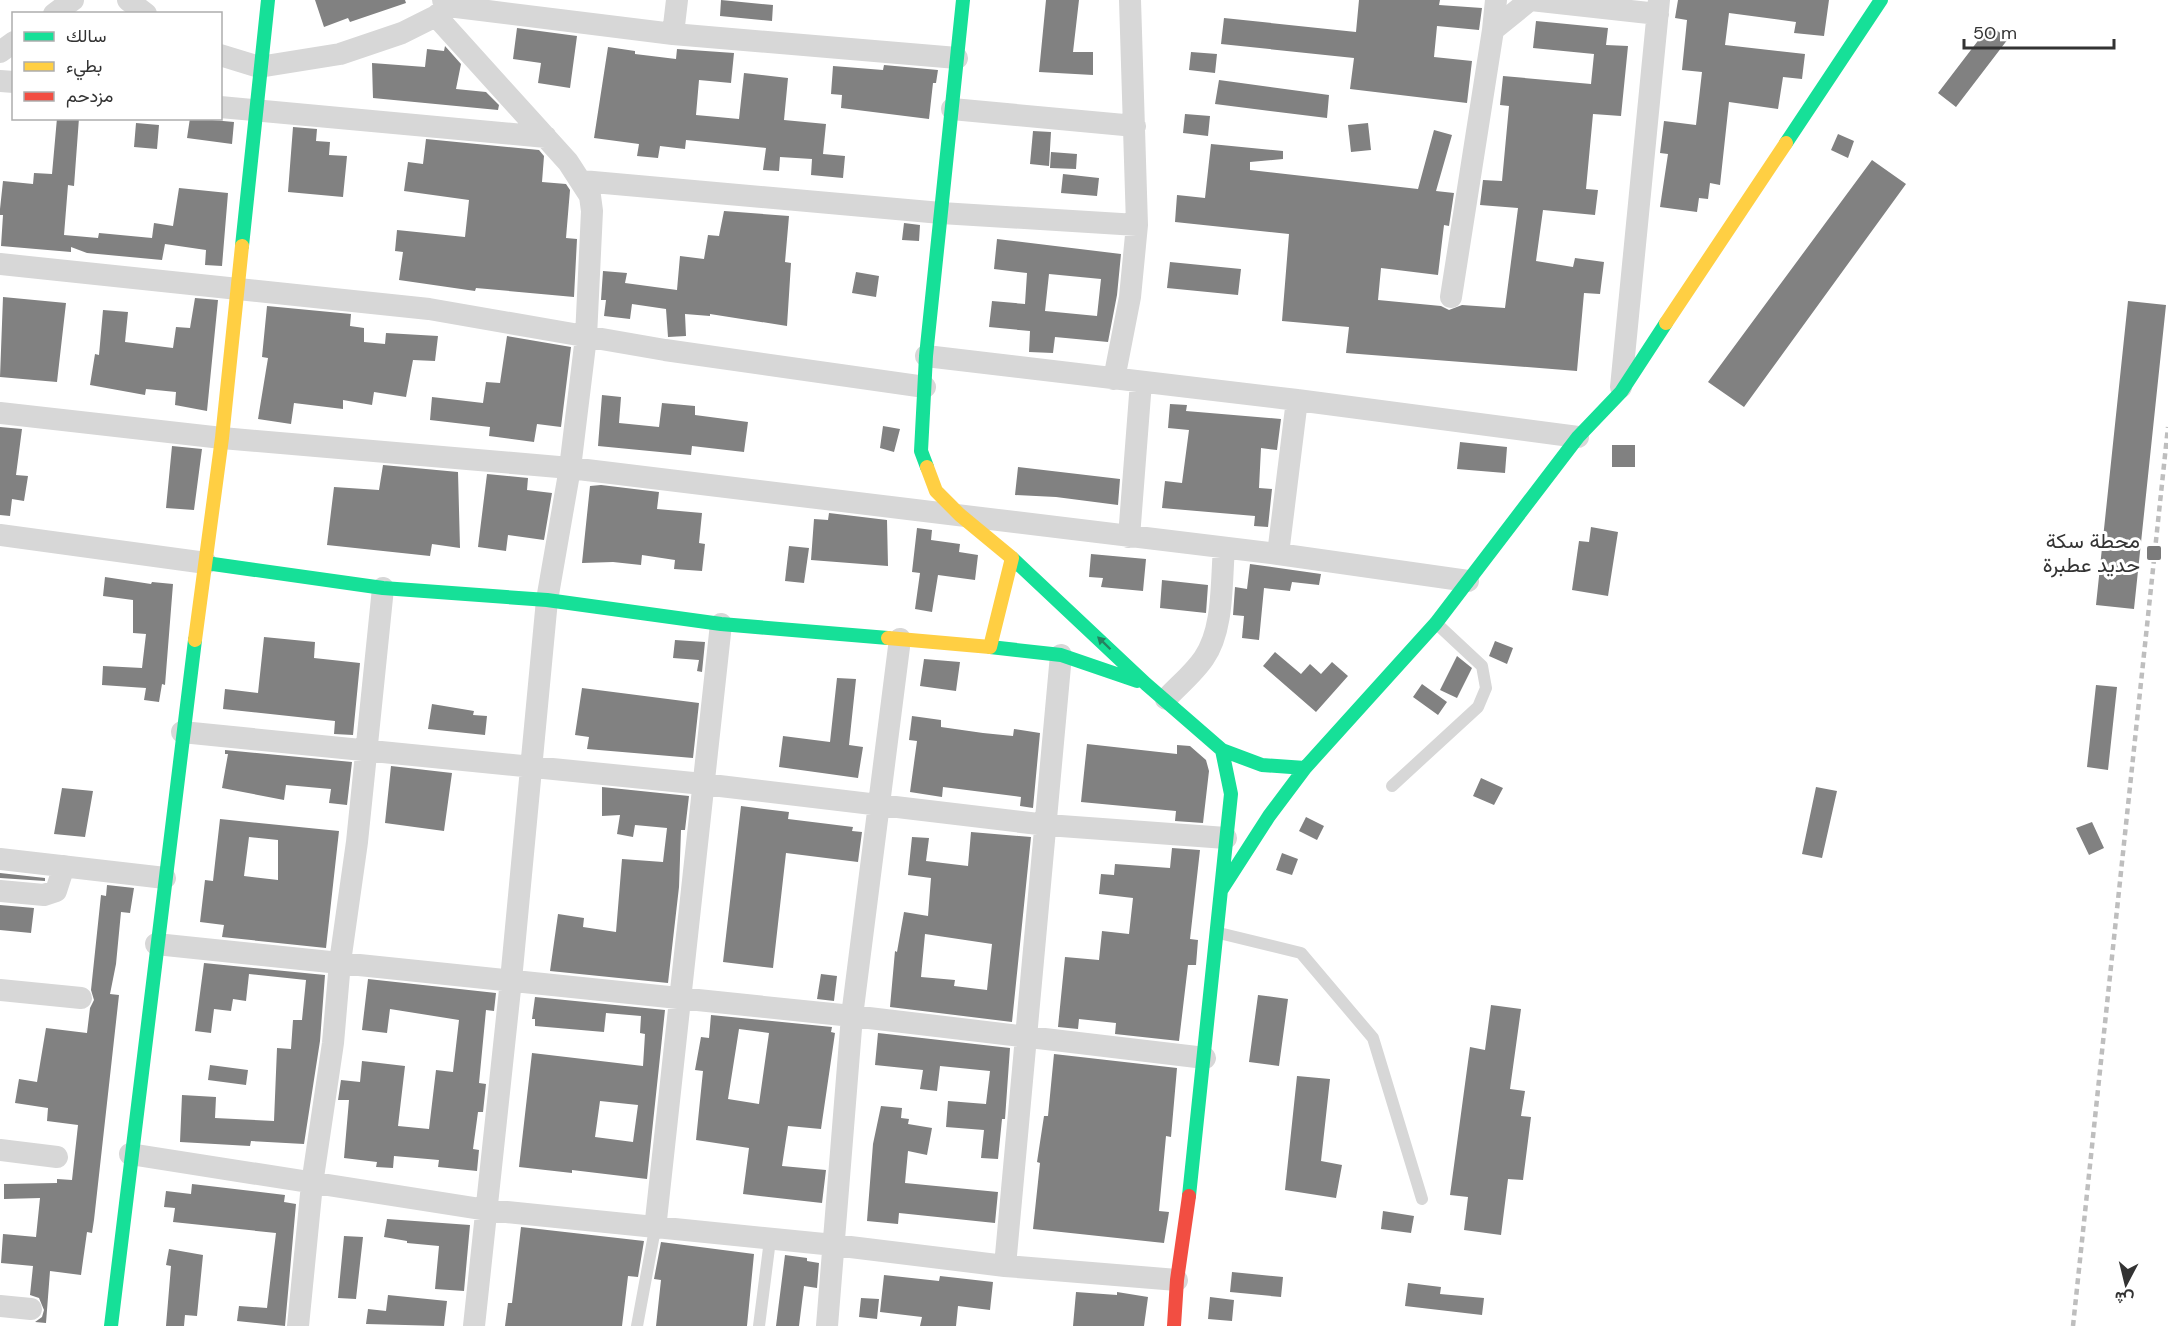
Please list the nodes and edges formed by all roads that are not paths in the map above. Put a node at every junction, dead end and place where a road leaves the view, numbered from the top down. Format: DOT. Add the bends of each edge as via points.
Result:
graph roads {
  1 [pos="73,0"];
  2 [pos="128,0"];
  3 [pos="268,0"];
  4 [pos="677,0"];
  5 [pos="963,0"];
  6 [pos="1130,0"];
  7 [pos="1497,0"];
  8 [pos="1530,0"];
  9 [pos="1881,0"];
  10 [pos="445,5"];
  11 [pos="1658,7"];
  12 [pos="57,12"];
  13 [pos="143,12"];
  14 [pos="1493,30"];
  15 [pos="674,34"];
  16 [pos="222,56"];
  17 [pos="957,58"];
  18 [pos="259,67"];
  19 [pos="222,107"];
  20 [pos="952,109"];
  21 [pos="255,111"];
  22 [pos="1135,126"];
  23 [pos="546,138"];
  24 [pos="582,181"];
  25 [pos="941,213"];
  26 [pos="1137,225"];
  27 [pos="0,264"];
  28 [pos="236,289"];
  29 [pos="1451,297"];
  30 [pos="586,337"];
  31 [pos="926,357"];
  32 [pos="1114,379"];
  33 [pos="1141,382"];
  34 [pos="924,387"];
  35 [pos="1621,392"];
  36 [pos="1297,400"];
  37 [pos="0,413"];
  38 [pos="1578,437"];
  39 [pos="222,438"];
  40 [pos="570,468"];
  41 [pos="960,515"];
  42 [pos="0,536"];
  43 [pos="1129,537"];
  44 [pos="1224,549"];
  45 [pos="1278,554"];
  46 [pos="1012,558"];
  47 [pos="206,563"];
  48 [pos="1468,581"];
  49 [pos="383,588"];
  50 [pos="547,600"];
  51 [pos="1436,623"];
  52 [pos="721,624"];
  53 [pos="900,639"];
  54 [pos="990,646"];
  55 [pos="1061,655"];
  56 [pos="1146,684"];
  57 [pos="1166,699"];
  58 [pos="182,732"];
  59 [pos="1222,750"];
  60 [pos="366,751"];
  61 [pos="530,766"];
  62 [pos="1305,768"];
  63 [pos="703,784"];
  64 [pos="1392,786"];
  65 [pos="879,804"];
  66 [pos="1047,825"];
  67 [pos="1226,838"];
  68 [pos="0,859"];
  69 [pos="64,866"];
  70 [pos="165,878"];
  71 [pos="1222,889"];
  72 [pos="0,891"];
  73 [pos="1219,933"];
  74 [pos="156,944"];
  75 [pos="340,962"];
  76 [pos="511,980"];
  77 [pos="0,990"];
  78 [pos="81,998"];
  79 [pos="680,999"];
  80 [pos="852,1016"];
  81 [pos="1027,1038"];
  82 [pos="1205,1058"];
  83 [pos="0,1150"];
  84 [pos="130,1154"];
  85 [pos="57,1157"];
  86 [pos="312,1184"];
  87 [pos="1422,1199"];
  88 [pos="487,1210"];
  89 [pos="655,1229"];
  90 [pos="770,1240"];
  91 [pos="834,1245"];
  92 [pos="1005,1266"];
  93 [pos="1177,1280"];
  94 [pos="0,1306"];
  95 [pos="31,1310"];
  96 [pos="111,1326"];
  97 [pos="298,1326"];
  98 [pos="474,1326"];
  99 [pos="638,1326"];
  100 [pos="759,1326"];
  101 [pos="827,1326"];
  102 [pos="1174,1326"];
  1 -- 12 [label="street"];
  2 -- 13 [label="street"];
  3 -- 18 [label="main road"];
  4 -- 15 [label="street"];
  5 -- 17 [label="main road"];
  6 -- 22 [label="street"];
  7 -- 14 [label="street"];
  8 -- 11 [label="street"];
  8 -- 14 [label="street"];
  9 -- 35 [label="main road"];
  10 -- 15 [label="street"];
  10 -- 18 [label="street" via="402,33 340,54"];
  10 -- 23 [label="street"];
  11 -- 35 [label="street"];
  14 -- 29 [label="street"];
  15 -- 17 [label="street"];
  16 -- 18 [label="street"];
  17 -- 20 [label="main road"];
  18 -- 21 [label="main road"];
  19 -- 21 [label="street"];
  20 -- 22 [label="street"];
  20 -- 25 [label="main road"];
  21 -- 23 [label="street"];
  21 -- 28 [label="main road"];
  22 -- 26 [label="street"];
  23 -- 24 [label="street"];
  24 -- 25 [label="street"];
  24 -- 30 [label="street" via="590,196 592,212"];
  25 -- 26 [label="street"];
  25 -- 31 [label="main road"];
  26 -- 32 [label="street" via="1130,297"];
  27 -- 28 [label="street"];
  28 -- 30 [label="street" via="429,309"];
  28 -- 39 [label="main road"];
  30 -- 34 [label="street"];
  30 -- 40 [label="street"];
  31 -- 32 [label="street"];
  31 -- 34 [label="main road"];
  32 -- 33 [label="street"];
  33 -- 36 [label="street"];
  33 -- 43 [label="street"];
  34 -- 41 [label="main road" via="921,451 936,491"];
  35 -- 38 [label="main road"];
  36 -- 38 [label="street"];
  36 -- 45 [label="street"];
  37 -- 39 [label="street"];
  38 -- 48 [label="main road"];
  39 -- 40 [label="street"];
  39 -- 47 [label="main road"];
  40 -- 41 [label="street"];
  40 -- 50 [label="street"];
  41 -- 43 [label="street"];
  41 -- 46 [label="main road"];
  42 -- 47 [label="street"];
  43 -- 44 [label="street"];
  44 -- 45 [label="street"];
  44 -- 57 [label="street" via="1213,639 1205,658"];
  45 -- 48 [label="street"];
  46 -- 54 [label="main road"];
  56 -- 46 [label="main road, one-way"];
  47 -- 49 [label="main road"];
  47 -- 58 [label="main road"];
  48 -- 51 [label="main road"];
  49 -- 50 [label="main road"];
  49 -- 60 [label="street"];
  50 -- 52 [label="main road"];
  50 -- 61 [label="street"];
  51 -- 62 [label="main road"];
  51 -- 64 [label="lane" via="1482,666 1486,688 1478,707"];
  52 -- 53 [label="main road"];
  52 -- 63 [label="street"];
  53 -- 54 [label="main road"];
  53 -- 65 [label="street"];
  54 -- 55 [label="main road"];
  55 -- 56 [label="main road"];
  55 -- 66 [label="street"];
  56 -- 57 [label="main road"];
  57 -- 59 [label="main road"];
  58 -- 60 [label="street"];
  58 -- 70 [label="main road"];
  59 -- 62 [label="main road" via="1244,762 1272,769"];
  59 -- 67 [label="main road" via="1231,794"];
  60 -- 61 [label="street"];
  60 -- 75 [label="street"];
  61 -- 63 [label="street"];
  61 -- 76 [label="street"];
  62 -- 71 [label="main road"];
  63 -- 65 [label="street"];
  63 -- 79 [label="street"];
  65 -- 66 [label="street"];
  65 -- 80 [label="street"];
  66 -- 67 [label="street"];
  66 -- 81 [label="street"];
  67 -- 71 [label="main road"];
  68 -- 69 [label="street"];
  69 -- 70 [label="street"];
  69 -- 72 [label="street" via="56,891 44,895"];
  70 -- 74 [label="main road"];
  71 -- 73 [label="main road"];
  73 -- 82 [label="main road"];
  73 -- 87 [label="lane" via="1301,953 1373,1038"];
  74 -- 75 [label="street"];
  74 -- 84 [label="main road"];
  75 -- 76 [label="street"];
  75 -- 86 [label="street" via="333,1043"];
  76 -- 79 [label="street"];
  76 -- 88 [label="street"];
  77 -- 78 [label="street"];
  79 -- 80 [label="street"];
  79 -- 89 [label="street"];
  80 -- 81 [label="street"];
  80 -- 91 [label="street"];
  81 -- 82 [label="street"];
  81 -- 92 [label="street"];
  82 -- 93 [label="main road"];
  83 -- 85 [label="street"];
  84 -- 86 [label="street"];
  84 -- 96 [label="main road"];
  86 -- 88 [label="street"];
  86 -- 97 [label="street"];
  88 -- 89 [label="street"];
  88 -- 98 [label="street"];
  89 -- 90 [label="street"];
  89 -- 99 [label="lane"];
  90 -- 91 [label="street"];
  90 -- 100 [label="lane"];
  91 -- 92 [label="street"];
  91 -- 101 [label="street"];
  92 -- 93 [label="street"];
  93 -- 102 [label="main road"];
  94 -- 95 [label="street"];
}
